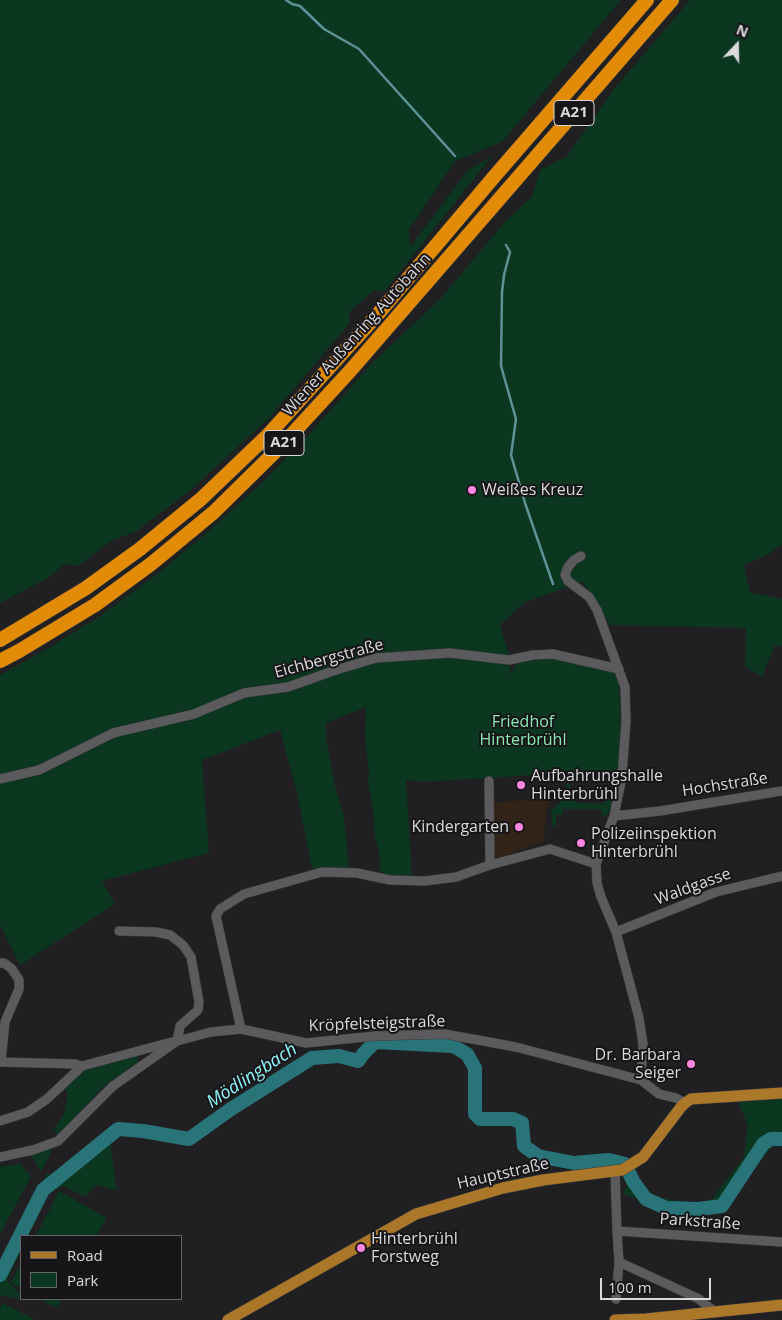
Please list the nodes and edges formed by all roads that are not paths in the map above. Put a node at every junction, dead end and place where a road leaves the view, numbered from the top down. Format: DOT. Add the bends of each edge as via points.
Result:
graph roads {
  1 [pos="647,0"];
  2 [pos="672,0"];
  3 [pos="582,556"];
  4 [pos="0,640"];
  5 [pos="0,661"];
  6 [pos="619,669"];
  7 [pos="0,780"];
  8 [pos="489,781"];
  9 [pos="782,791"];
  10 [pos="614,816"];
  11 [pos="596,864"];
  12 [pos="490,865"];
  13 [pos="782,876"];
  14 [pos="119,932"];
  15 [pos="616,932"];
  16 [pos="0,963"];
  17 [pos="241,1030"];
  18 [pos="177,1041"];
  19 [pos="1,1062"];
  20 [pos="82,1066"];
  21 [pos="641,1080"];
  22 [pos="782,1093"];
  23 [pos="684,1103"];
  24 [pos="0,1121"];
  25 [pos="0,1157"];
  26 [pos="622,1169"];
  27 [pos="616,1231"];
  28 [pos="782,1242"];
  29 [pos="619,1262"];
  30 [pos="616,1299"];
  31 [pos="782,1305"];
  32 [pos="716,1312"];
  33 [pos="228,1320"];
  34 [pos="615,1320"];
  1 -- 4 [label="highway, Wiener Außenring Autobahn / A21" via="378,314 268,435 201,499 140,549 86,588"];
  2 -- 5 [label="highway, Wiener Außenring Autobahn / A21" via="350,371 214,512 151,564 95,604"];
  3 -- 6 [label="street" via="574,560 565,575 589,597 597,610"];
  6 -- 7 [label="street, Eichbergstraße" via="553,654 509,660 450,653 376,658 288,687 244,693 194,714 113,733 39,770"];
  6 -- 10 [label="street" via="624,687 626,720 622,777"];
  8 -- 12 [label="street"];
  9 -- 10 [label="street, Hochstraße"];
  10 -- 11 [label="street"];
  11 -- 12 [label="street" via="550,849"];
  11 -- 15 [label="street" via="600,897"];
  12 -- 17 [label="street" via="456,877 425,881 322,872 244,894 216,916"];
  13 -- 15 [label="street, Waldgasse" via="716,892"];
  14 -- 18 [label="street" via="170,935 183,944 191,957 198,1010 180,1026"];
  15 -- 21 [label="street" via="640,1018 643,1044"];
  16 -- 19 [label="street" via="12,970 19,980 19,988 5,1022"];
  17 -- 18 [label="street, Kröpfelsteigstraße" via="211,1032"];
  17 -- 21 [label="street, Kröpfelsteigstraße" via="306,1043 375,1036 445,1034 516,1047"];
  18 -- 20 [label="street"];
  18 -- 25 [label="street, Kröpfelsteigstraße" via="113,1086 58,1141"];
  19 -- 20 [label="street"];
  20 -- 24 [label="street" via="47,1100 28,1112"];
  21 -- 23 [label="street" via="659,1094"];
  22 -- 23 [label="main road" via="691,1099"];
  23 -- 26 [label="main road" via="643,1157"];
  26 -- 27 [label="street"];
  26 -- 33 [label="main road, Hauptstraße" via="503,1188 416,1214"];
  27 -- 28 [label="street, Parkstraße"];
  27 -- 29 [label="street"];
  29 -- 30 [label="street"];
  29 -- 32 [label="street" via="699,1299"];
  31 -- 32 [label="main road"];
  32 -- 34 [label="main road"];
}
